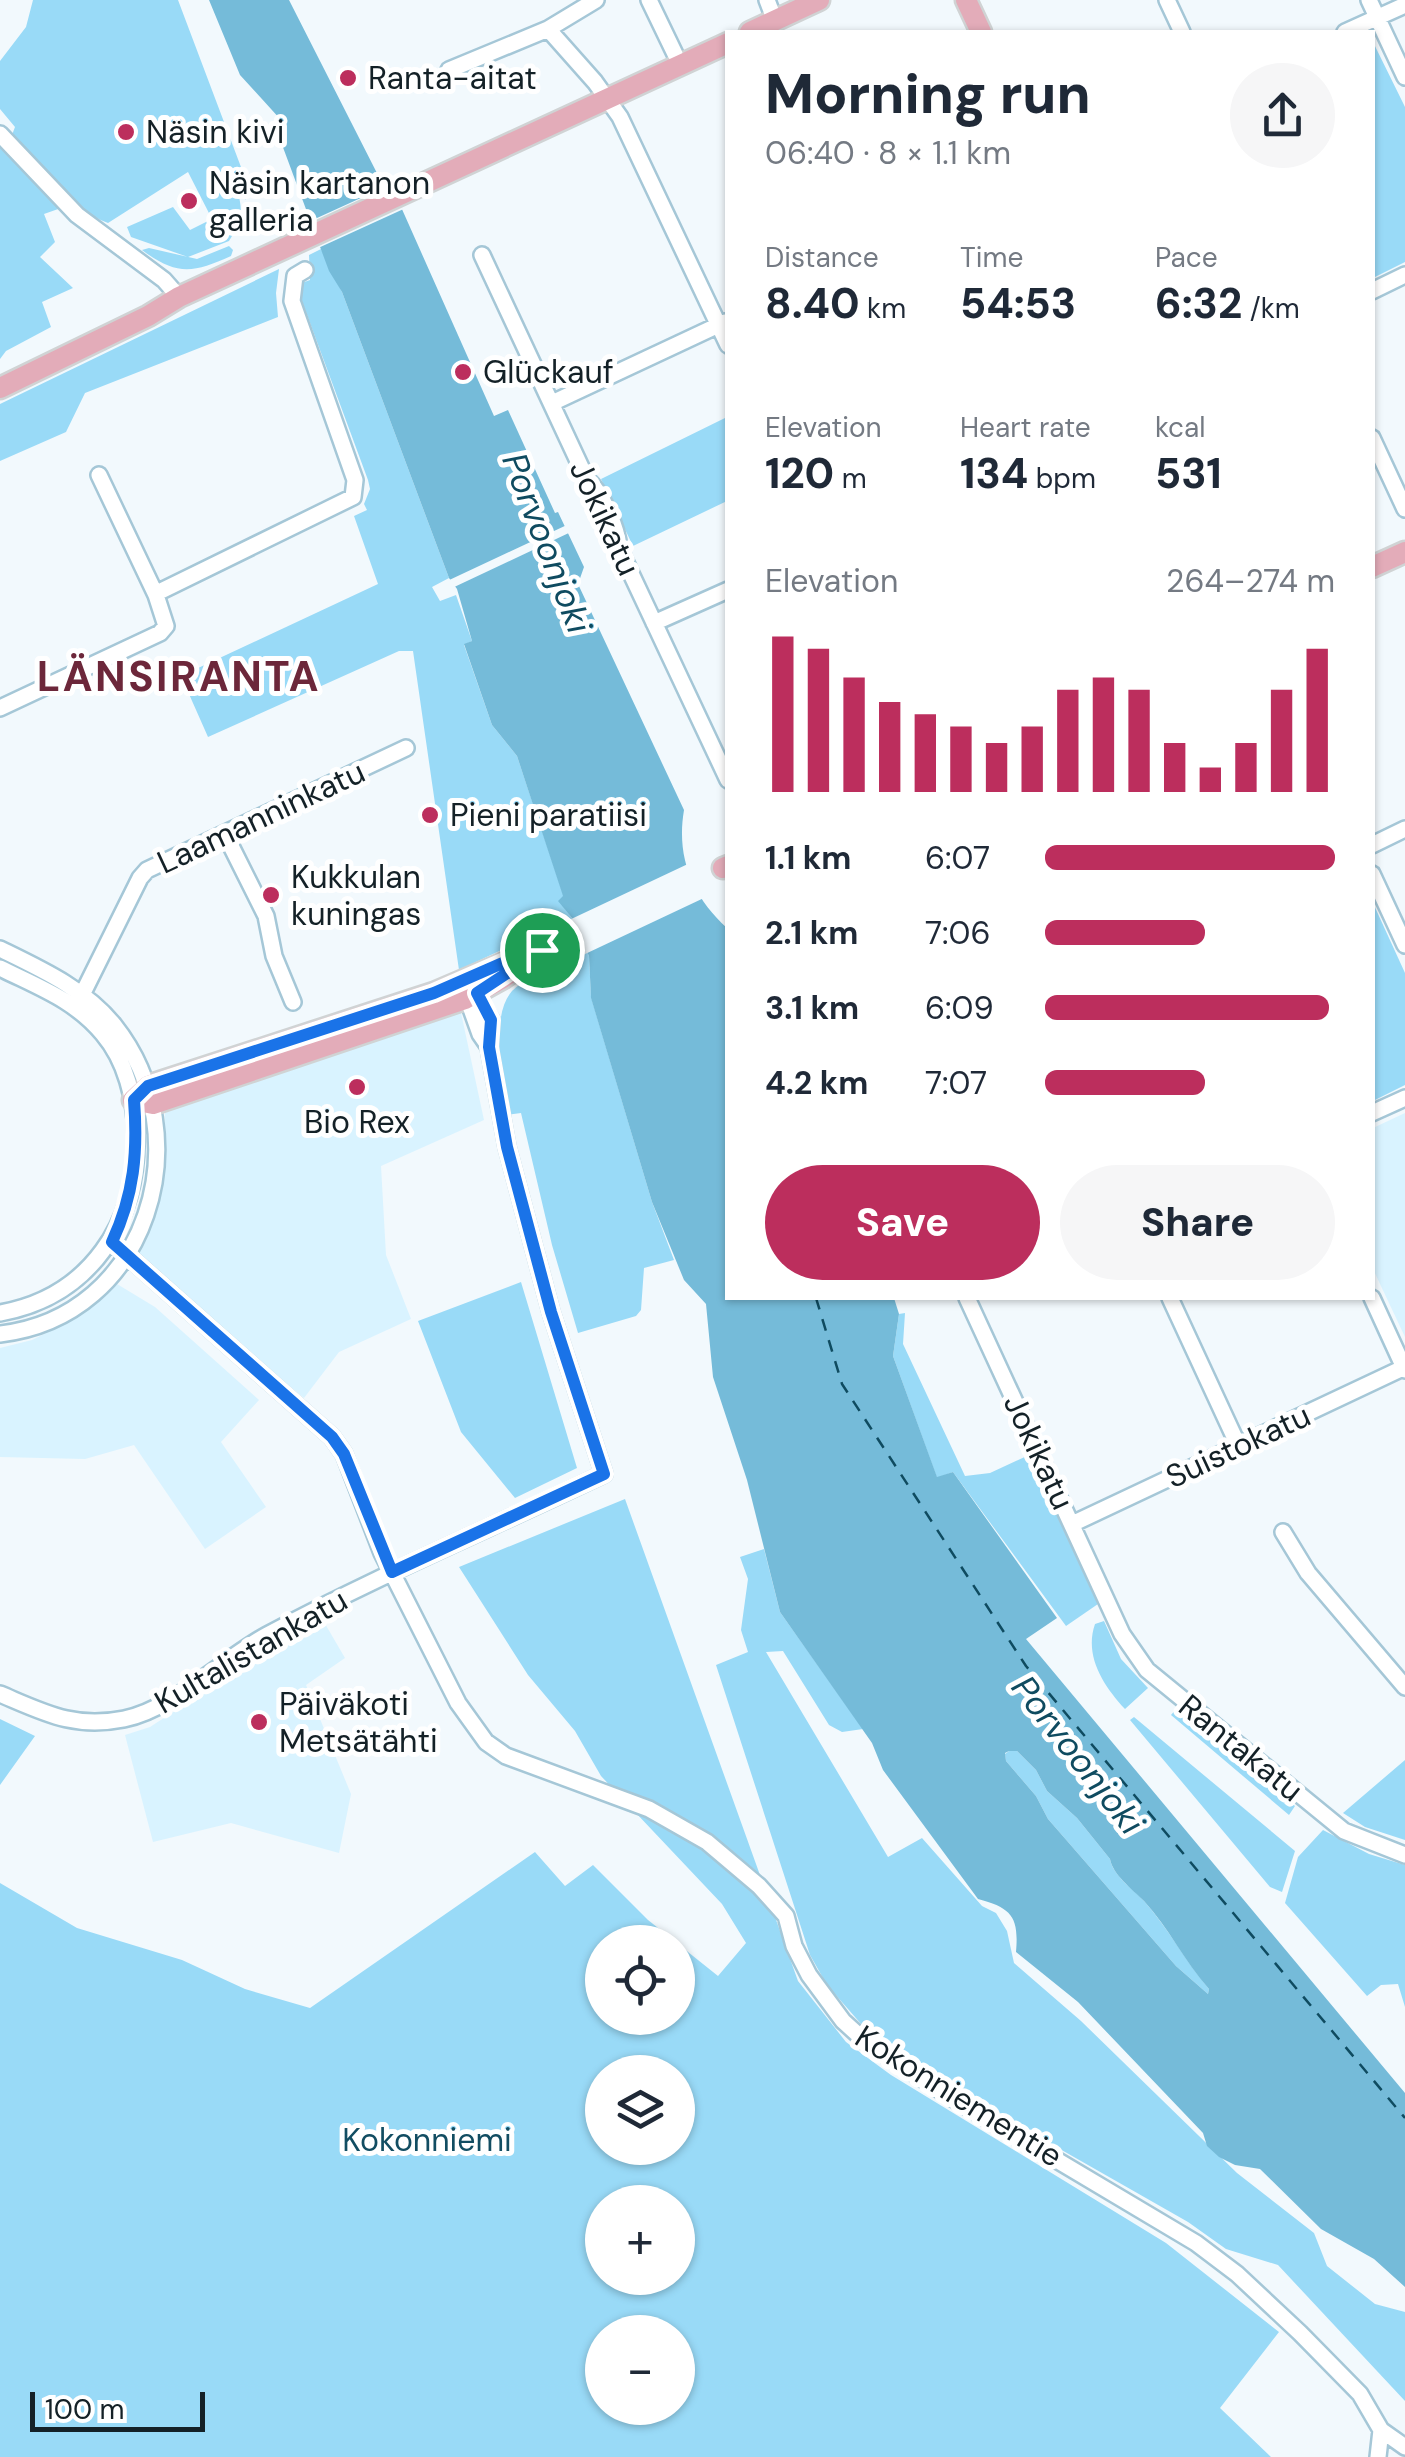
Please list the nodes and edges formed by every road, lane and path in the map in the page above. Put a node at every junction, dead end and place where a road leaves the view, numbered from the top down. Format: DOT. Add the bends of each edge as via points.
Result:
graph roads {
  1 [pos="596,0"];
  2 [pos="650,0"];
  3 [pos="767,0"];
  4 [pos="819,0"];
  5 [pos="966,0"];
  6 [pos="1167,0"];
  7 [pos="1370,0"];
  8 [pos="1405,4"];
  9 [pos="1378,17"];
  10 [pos="778,27"];
  11 [pos="548,29"];
  12 [pos="981,30"];
  13 [pos="1181,30"];
  14 [pos="1349,30"];
  15 [pos="725,44"];
  16 [pos="675,54"];
  17 [pos="449,70"];
  18 [pos="1405,77"];
  19 [pos="609,100"];
  20 [pos="0,134"];
  21 [pos="482,256"];
  22 [pos="305,270"];
  23 [pos="1405,276"];
  24 [pos="1375,289"];
  25 [pos="179,297"];
  26 [pos="723,323"];
  27 [pos="0,374"];
  28 [pos="0,388"];
  29 [pos="552,402"];
  30 [pos="1375,444"];
  31 [pos="99,474"];
  32 [pos="1405,509"];
  33 [pos="1405,552"];
  34 [pos="1375,565"];
  35 [pos="725,591"];
  36 [pos="156,595"];
  37 [pos="654,623"];
  38 [pos="0,708"];
  39 [pos="406,748"];
  40 [pos="725,774"];
  41 [pos="1405,829"];
  42 [pos="225,834"];
  43 [pos="1375,843"];
  44 [pos="1375,880"];
  45 [pos="1405,945"];
  46 [pos="0,950"];
  47 [pos="0,968"];
  48 [pos="469,991"];
  49 [pos="79,1000"];
  50 [pos="293,1002"];
  51 [pos="145,1097"];
  52 [pos="1405,1098"];
  53 [pos="1375,1112"];
  54 [pos="112,1242"];
  55 [pos="126,1254"];
  56 [pos="971,1300"];
  57 [pos="1171,1300"];
  58 [pos="1373,1300"];
  59 [pos="0,1313"];
  60 [pos="0,1334"];
  61 [pos="1405,1368"];
  62 [pos="1238,1445"];
  63 [pos="1072,1524"];
  64 [pos="1284,1532"];
  65 [pos="392,1572"];
  66 [pos="1110,1606"];
  67 [pos="1405,1687"];
  68 [pos="0,1694"];
  69 [pos="1405,1855"];
  70 [pos="1381,2430"];
  71 [pos="1405,2447"];
  72 [pos="1378,2457"];
  1 -- 11 [label="street"];
  2 -- 16 [label="street"];
  3 -- 10 [label="street"];
  4 -- 10 [label="main road"];
  5 -- 12 [label="main road"];
  6 -- 13 [label="street"];
  7 -- 9 [label="street"];
  8 -- 9 [label="street"];
  9 -- 14 [label="street"];
  9 -- 18 [label="street"];
  11 -- 17 [label="street"];
  11 -- 19 [label="street"];
  15 -- 19 [label="main road"];
  19 -- 25 [label="main road"];
  19 -- 26 [label="street"];
  20 -- 25 [label="street" via="77,214"];
  21 -- 29 [label="street, Jokikatu"];
  22 -- 36 [label="street" via="295,276 292,301 356,492 349,502"];
  23 -- 24 [label="street"];
  25 -- 27 [label="main road" via="143,305"];
  25 -- 28 [label="main road"];
  26 -- 29 [label="street"];
  29 -- 37 [label="street, Jokikatu"];
  30 -- 32 [label="street"];
  31 -- 36 [label="street"];
  33 -- 34 [label="main road"];
  35 -- 37 [label="street"];
  36 -- 38 [label="street" via="166,626 160,634"];
  37 -- 40 [label="street, Jokikatu"];
  39 -- 42 [label="street, Laamanninkatu"];
  41 -- 43 [label="street"];
  42 -- 49 [label="street, Laamanninkatu" via="140,878"];
  42 -- 50 [label="street" via="266,916"];
  44 -- 45 [label="street"];
  46 -- 49 [label="street"];
  47 -- 49 [label="street"];
  48 -- 51 [label="main road"];
  48 -- 65 [label="street, Kultalistankatu" via="489,1047 546,1295 604,1474"];
  49 -- 51 [label="street" via="113,1024"];
  51 -- 54 [label="street" via="130,1198"];
  51 -- 55 [label="street" via="157,1172 141,1229"];
  52 -- 53 [label="street"];
  54 -- 55 [label="street"];
  54 -- 59 [label="street" via="58,1291"];
  55 -- 60 [label="street" via="111,1276 68,1310"];
  55 -- 65 [label="street" via="332,1437"];
  56 -- 63 [label="street, Jokikatu"];
  57 -- 62 [label="street"];
  58 -- 61 [label="street"];
  61 -- 62 [label="street, Suistokatu"];
  62 -- 63 [label="street, Suistokatu"];
  63 -- 66 [label="street, Jokikatu"];
  64 -- 67 [label="street" via="1308,1573"];
  65 -- 68 [label="street, Kultalistankatu" via="264,1637 134,1716 73,1722"];
  65 -- 70 [label="street, Kokonniementie" via="486,1742 506,1756 650,1809 708,1842 786,1916 809,1975 866,2042 1224,2264 1360,2394"];
  66 -- 69 [label="street, Rantakatu" via="1129,1647 1162,1683 1344,1831"];
  70 -- 71 [label="street, Kokonniementie"];
  70 -- 72 [label="street"];
}
